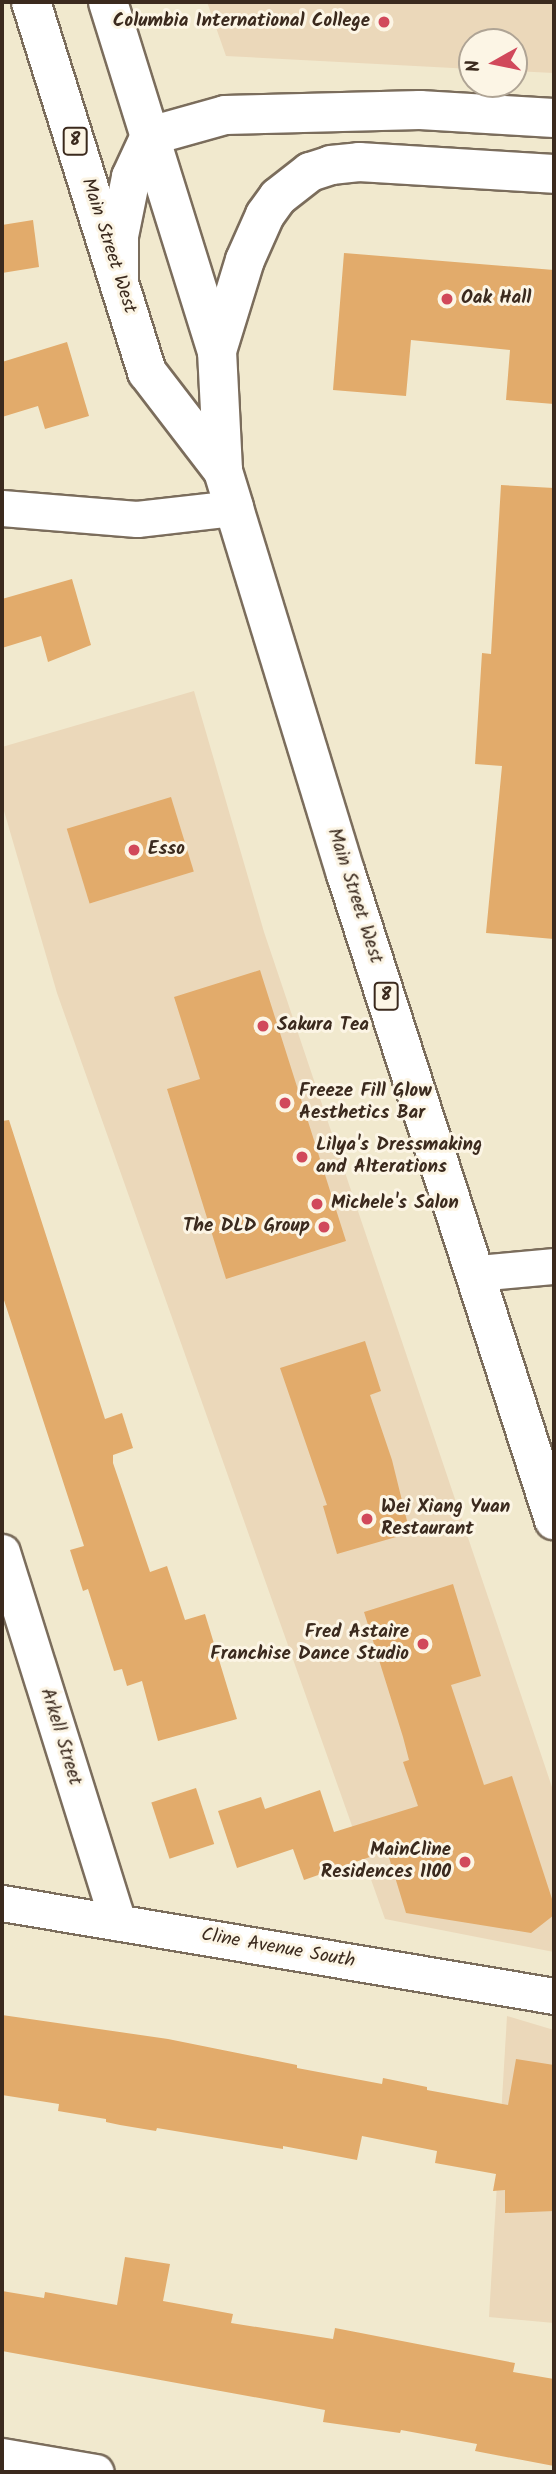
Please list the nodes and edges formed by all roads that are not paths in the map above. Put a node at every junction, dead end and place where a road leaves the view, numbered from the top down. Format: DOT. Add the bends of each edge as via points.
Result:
graph roads {
  1 [pos="31,2"];
  2 [pos="108,2"];
  3 [pos="554,118"];
  4 [pos="150,136"];
  5 [pos="554,174"];
  6 [pos="119,281"];
  7 [pos="217,351"];
  8 [pos="223,471"];
  9 [pos="2,508"];
  10 [pos="234,508"];
  11 [pos="554,1266"];
  12 [pos="477,1273"];
  13 [pos="554,1520"];
  14 [pos="2,1552"];
  15 [pos="2,1903"];
  16 [pos="118,1922"];
  17 [pos="554,1996"];
  18 [pos="2,2456"];
  19 [pos="96,2472"];
  1 -- 6 [label="main road, Main Street West / 8"];
  2 -- 4 [label="main road, Main Street West / 8"];
  3 -- 4 [label="main road" via="420,110 225,115"];
  4 -- 6 [label="main road" via="131,177 119,236"];
  4 -- 7 [label="main road, Main Street West / 8"];
  5 -- 7 [label="main road" via="359,162 310,172 278,197 265,215 244,260"];
  6 -- 8 [label="main road, Main Street West / 8" via="148,372"];
  7 -- 8 [label="main road, Main Street West / 8"];
  8 -- 10 [label="main road, Main Street West / 8"];
  9 -- 10 [label="street" via="137,519"];
  10 -- 12 [label="main road, Main Street West / 8" via="346,874"];
  11 -- 12 [label="street"];
  12 -- 13 [label="main road, Main Street West / 8"];
  14 -- 16 [label="street, Arkell Street"];
  15 -- 16 [label="street, Cline Avenue South"];
  16 -- 17 [label="street, Cline Avenue South"];
  18 -- 19 [label="street"];
}
